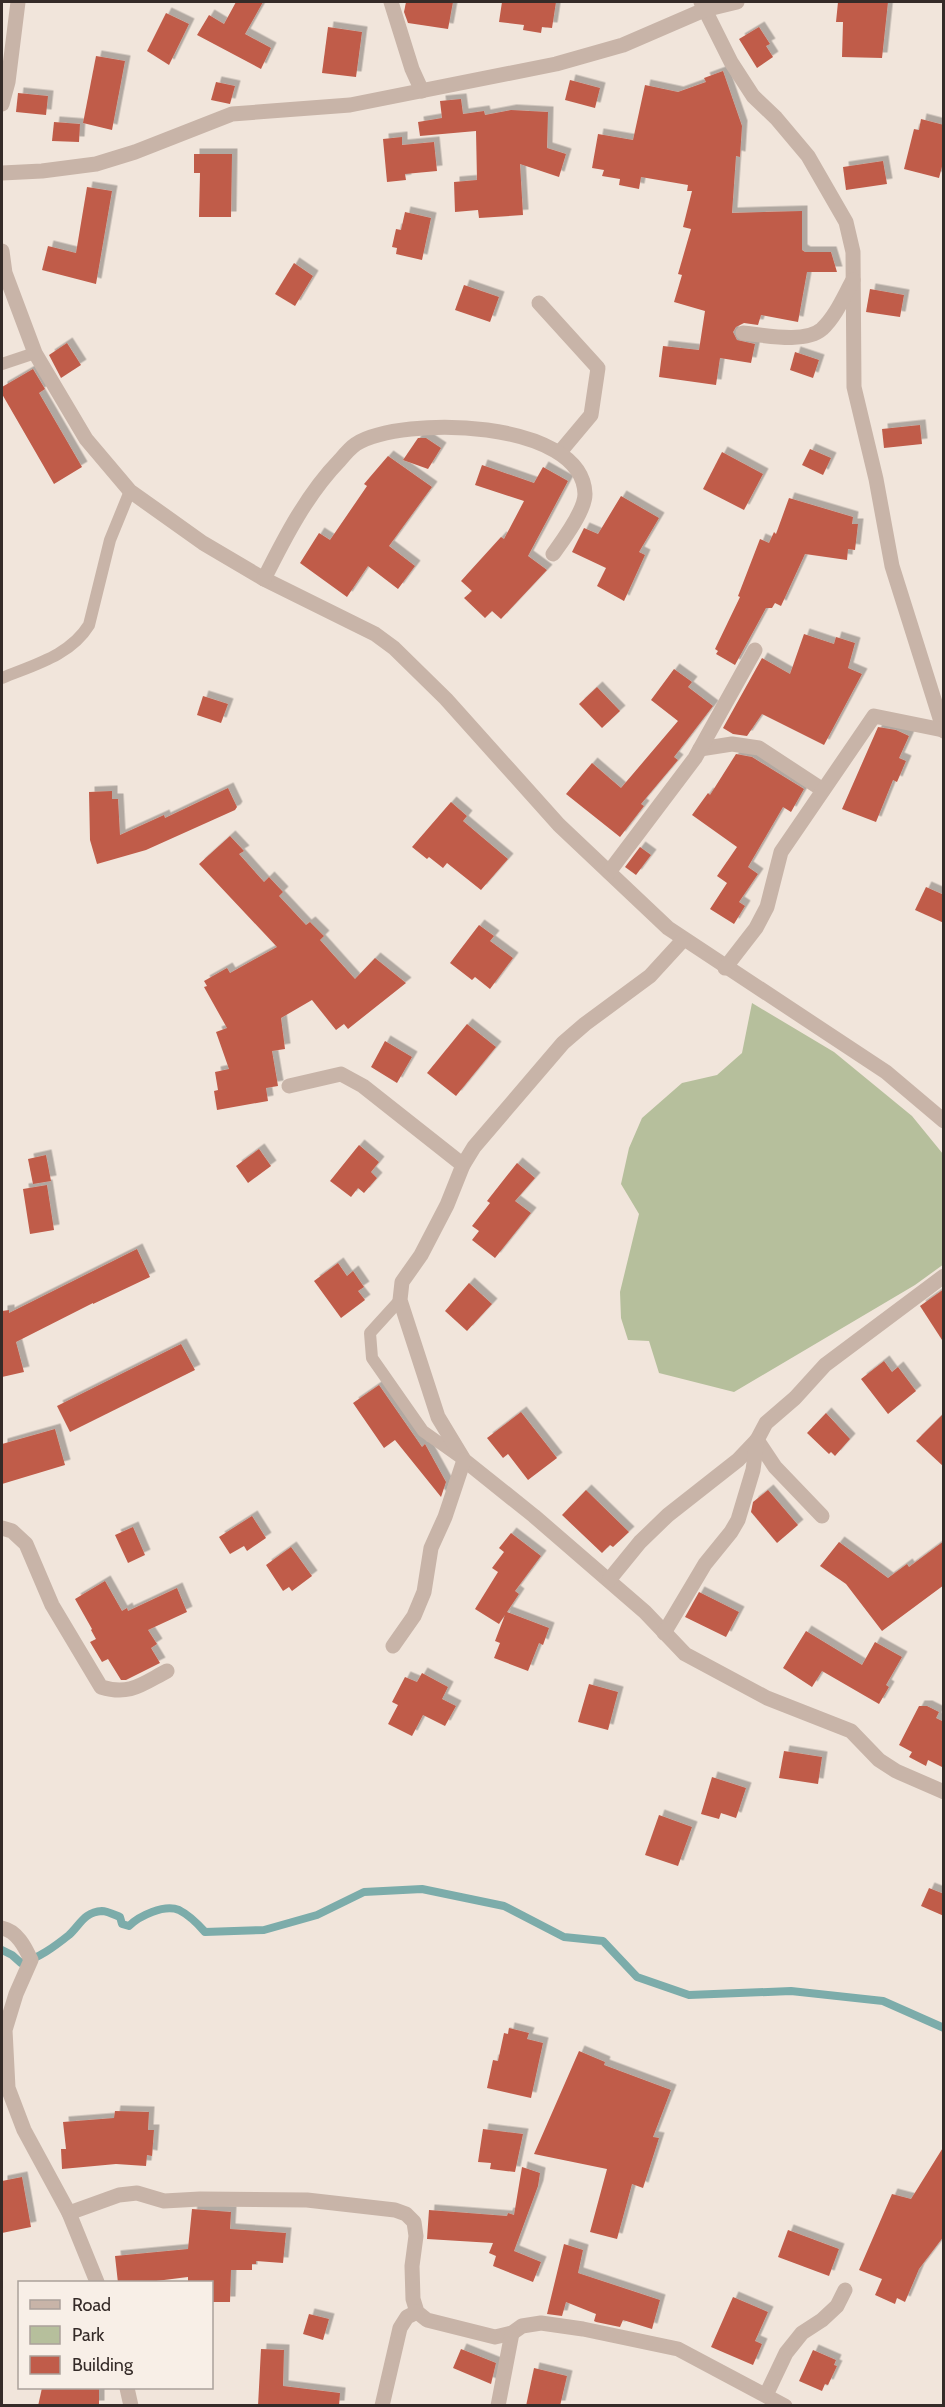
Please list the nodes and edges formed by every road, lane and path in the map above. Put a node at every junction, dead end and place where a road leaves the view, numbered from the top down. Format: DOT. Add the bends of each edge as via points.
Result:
graph roads {
  1 [pos="18,2"];
  2 [pos="391,2"];
  3 [pos="737,2"];
  4 [pos="703,6"];
  5 [pos="422,91"];
  6 [pos="2,104"];
  7 [pos="2,173"];
  8 [pos="2,251"];
  9 [pos="853,280"];
  10 [pos="540,303"];
  11 [pos="743,333"];
  12 [pos="35,353"];
  13 [pos="2,364"];
  14 [pos="560,452"];
  15 [pos="129,491"];
  16 [pos="553,554"];
  17 [pos="264,579"];
  18 [pos="755,650"];
  19 [pos="2,678"];
  20 [pos="943,731"];
  21 [pos="700,749"];
  22 [pos="823,790"];
  23 [pos="609,872"];
  24 [pos="683,940"];
  25 [pos="725,968"];
  26 [pos="289,1086"];
  27 [pos="944,1121"];
  28 [pos="463,1165"];
  29 [pos="944,1276"];
  30 [pos="400,1300"];
  31 [pos="757,1440"];
  32 [pos="464,1460"];
  33 [pos="822,1516"];
  34 [pos="2,1528"];
  35 [pos="609,1580"];
  36 [pos="664,1633"];
  37 [pos="393,1646"];
  38 [pos="167,1671"];
  39 [pos="944,1792"];
  40 [pos="2,1928"];
  41 [pos="69,2213"];
  42 [pos="96,2281"];
  43 [pos="845,2290"];
  44 [pos="417,2312"];
  45 [pos="512,2333"];
  46 [pos="127,2389"];
  47 [pos="766,2395"];
  48 [pos="131,2406"];
  49 [pos="382,2406"];
  50 [pos="498,2406"];
  51 [pos="785,2406"];
  1 -- 6 [label="street"];
  2 -- 5 [label="street"];
  3 -- 4 [label="street"];
  4 -- 5 [label="street" via="623,45 556,64"];
  4 -- 9 [label="street" via="753,96 808,156 846,222 853,252"];
  5 -- 7 [label="street" via="350,105 232,114 96,164"];
  8 -- 12 [label="street" via="5,273"];
  9 -- 11 [label="street" via="821,330 798,338"];
  9 -- 20 [label="street" via="854,387 892,566"];
  10 -- 14 [label="street" via="598,368 591,415"];
  12 -- 13 [label="lane"];
  12 -- 15 [label="street" via="86,439"];
  14 -- 16 [label="street" via="578,469 585,495 574,525"];
  14 -- 17 [label="street" via="529,438 476,429 425,427 369,437 353,445 322,478"];
  15 -- 17 [label="street" via="203,543"];
  15 -- 19 [label="lane" via="110,540 89,625 82,637 55,656"];
  17 -- 23 [label="street" via="375,634 394,648 446,699 559,825"];
  18 -- 21 [label="street"];
  20 -- 22 [label="street" via="874,716"];
  21 -- 22 [label="street" via="732,744 759,748"];
  21 -- 23 [label="street"];
  22 -- 25 [label="street" via="781,852 767,907 756,928"];
  23 -- 24 [label="street"];
  24 -- 25 [label="street"];
  24 -- 28 [label="street" via="650,976 563,1043"];
  25 -- 27 [label="street" via="886,1072"];
  26 -- 28 [label="street" via="341,1074 363,1086"];
  28 -- 30 [label="street" via="421,1255 402,1282"];
  29 -- 31 [label="street" via="825,1365 766,1423"];
  30 -- 32 [label="street" via="438,1417"];
  30 -- 32 [label="lane" via="370,1333 372,1358 423,1431"];
  31 -- 33 [label="street" via="775,1467"];
  31 -- 35 [label="street" via="738,1460 668,1515"];
  31 -- 36 [label="street" via="753,1470 738,1520 705,1564"];
  32 -- 35 [label="street"];
  32 -- 37 [label="street" via="431,1548 424,1592 414,1616"];
  34 -- 38 [label="street" via="12,1531 26,1544 52,1605 100,1687 114,1692 130,1691"];
  35 -- 36 [label="street"];
  36 -- 39 [label="street" via="685,1654 712,1670 767,1698 851,1731 896,1772"];
  40 -- 41 [label="street" via="24,1944 31,1960 5,2030 8,2088 24,2130"];
  41 -- 42 [label="street"];
  41 -- 44 [label="street" via="119,2195 137,2193 164,2201 307,2200 395,2210 414,2222 413,2299"];
  43 -- 47 [label="street" via="837,2306 802,2333 786,2353"];
  44 -- 45 [label="street" via="428,2320 495,2337"];
  44 -- 49 [label="street" via="407,2317 400,2328"];
  45 -- 47 [label="street" via="522,2326 541,2323 678,2349"];
  45 -- 50 [label="street"];
  46 -- 48 [label="street"];
  47 -- 51 [label="street"];
}
